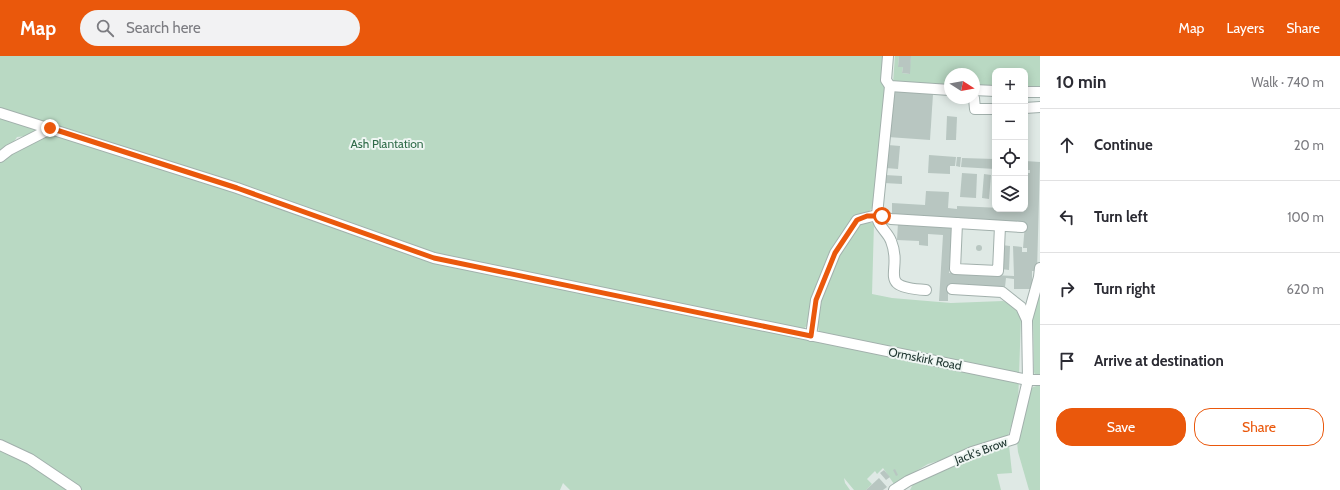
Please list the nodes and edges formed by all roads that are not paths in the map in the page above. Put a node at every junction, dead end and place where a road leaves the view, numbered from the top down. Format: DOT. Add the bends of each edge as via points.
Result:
graph roads {
  1 [pos="888,56"];
  2 [pos="890,86"];
  3 [pos="944,90"];
  4 [pos="980,90"];
  5 [pos="992,91"];
  6 [pos="1028,92"];
  7 [pos="1040,92"];
  8 [pos="975,104"];
  9 [pos="1040,107"];
  10 [pos="1028,108"];
  11 [pos="992,109"];
  12 [pos="0,113"];
  13 [pos="50,128"];
  14 [pos="0,157"];
  15 [pos="877,215"];
  16 [pos="957,223"];
  17 [pos="1000,226"];
  18 [pos="1022,227"];
  19 [pos="1040,268"];
  20 [pos="952,289"];
  21 [pos="926,290"];
  22 [pos="1027,320"];
  23 [pos="811,336"];
  24 [pos="1028,380"];
  25 [pos="1040,380"];
  26 [pos="0,445"];
  27 [pos="76,490"];
  28 [pos="894,490"];
  1 -- 2 [label="street" via="886,80"];
  2 -- 3 [label="street"];
  2 -- 15 [label="street"];
  4 -- 5 [label="street"];
  6 -- 7 [label="street"];
  8 -- 11 [label="street" via="976,109"];
  9 -- 10 [label="street"];
  12 -- 13 [label="street, Ormskirk Road"];
  13 -- 14 [label="street"];
  13 -- 23 [label="street, Ormskirk Road" via="237,188 434,258"];
  15 -- 16 [label="street" via="891,219"];
  15 -- 21 [label="street" via="877,220 894,247 893,274 896,281 900,287 906,289"];
  15 -- 23 [label="street" via="857,220 835,253 816,300"];
  16 -- 17 [label="street"];
  16 -- 17 [label="street" via="955,269 998,271"];
  17 -- 18 [label="street"];
  19 -- 22 [label="street"];
  20 -- 22 [label="street" via="1002,292 1021,307"];
  22 -- 24 [label="street"];
  23 -- 24 [label="street, Ormskirk Road"];
  24 -- 25 [label="street, Ormskirk Road"];
  24 -- 28 [label="street, Jack's Brow" via="1014,439 972,452"];
  26 -- 27 [label="street" via="30,459"];
}
